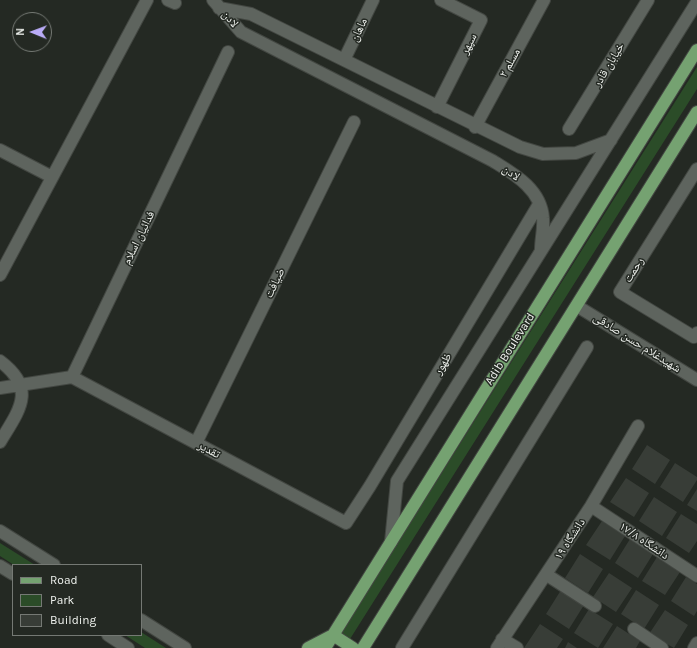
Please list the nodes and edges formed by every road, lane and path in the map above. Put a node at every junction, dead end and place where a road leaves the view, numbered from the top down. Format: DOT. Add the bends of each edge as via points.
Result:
graph roads {
  1 [pos="147,0"];
  2 [pos="373,0"];
  3 [pos="441,0"];
  4 [pos="544,0"];
  5 [pos="648,0"];
  6 [pos="697,2"];
  7 [pos="216,4"];
  8 [pos="697,50"];
  9 [pos="228,52"];
  10 [pos="344,60"];
  11 [pos="437,107"];
  12 [pos="697,112"];
  13 [pos="354,122"];
  14 [pos="476,127"];
  15 [pos="569,129"];
  16 [pos="611,140"];
  17 [pos="0,150"];
  18 [pos="697,169"];
  19 [pos="52,177"];
  20 [pos="539,204"];
  21 [pos="540,252"];
  22 [pos="0,276"];
  23 [pos="577,306"];
  24 [pos="697,333"];
  25 [pos="587,348"];
  26 [pos="0,361"];
  27 [pos="72,377"];
  28 [pos="697,380"];
  29 [pos="22,386"];
  30 [pos="0,388"];
  31 [pos="638,426"];
  32 [pos="0,442"];
  33 [pos="196,444"];
  34 [pos="591,506"];
  35 [pos="346,523"];
  36 [pos="0,531"];
  37 [pos="391,542"];
  38 [pos="52,564"];
  39 [pos="0,566"];
  40 [pos="12,573"];
  41 [pos="547,574"];
  42 [pos="697,576"];
  43 [pos="595,606"];
  44 [pos="142,621"];
  45 [pos="634,630"];
  46 [pos="333,635"];
  47 [pos="110,636"];
  48 [pos="500,643"];
  49 [pos="697,643"];
  50 [pos="128,648"];
  51 [pos="185,648"];
  52 [pos="308,648"];
  53 [pos="325,648"];
  54 [pos="353,648"];
  55 [pos="363,648"];
  56 [pos="402,648"];
  57 [pos="516,648"];
  58 [pos="662,648"];
  59 [pos="694,648"];
  1 -- 19 [label="street"];
  2 -- 10 [label="street, ماهان"];
  3 -- 11 [label="street, سپهر" via="481,20"];
  4 -- 14 [label="street, مسلم ۲"];
  5 -- 15 [label="street, خیابان قادر"];
  6 -- 16 [label="street"];
  7 -- 10 [label="street, لادن" via="251,14"];
  7 -- 20 [label="street, لادن" via="241,32 493,161 520,178 536,196"];
  8 -- 37 [label="main road, Adib Boulevard"];
  9 -- 27 [label="street, فدائیان اسلام"];
  10 -- 11 [label="street, لادن"];
  11 -- 14 [label="street, لادن"];
  12 -- 23 [label="main road"];
  13 -- 33 [label="street, ضیافت"];
  14 -- 16 [label="street, لادن" via="520,148 543,154 576,153"];
  16 -- 21 [label="street"];
  17 -- 19 [label="street"];
  18 -- 24 [label="street, رحمت" via="620,292 694,337"];
  19 -- 22 [label="street"];
  20 -- 21 [label="street, لادن" via="543,217"];
  20 -- 35 [label="street, ظهور"];
  21 -- 37 [label="street" via="397,481"];
  23 -- 28 [label="street, شهیدغلام حسن صادقی"];
  23 -- 55 [label="main road"];
  25 -- 56 [label="street"];
  26 -- 29 [label="street" via="14,371"];
  27 -- 29 [label="street"];
  27 -- 33 [label="street, تقدیر"];
  29 -- 30 [label="street"];
  29 -- 32 [label="street" via="19,409"];
  31 -- 34 [label="street, دانشگاه ۱۹"];
  33 -- 35 [label="street, تقدیر"];
  34 -- 41 [label="street, دانشگاه ۱۹"];
  34 -- 42 [label="street, دانشگاه ۱۷/۸"];
  36 -- 38 [label="street"];
  37 -- 46 [label="main road, Adib Boulevard"];
  39 -- 40 [label="street"];
  41 -- 43 [label="street"];
  41 -- 48 [label="street, دانشگاه ۱۹"];
  44 -- 51 [label="street"];
  45 -- 58 [label="street"];
  46 -- 52 [label="main road"];
  46 -- 53 [label="main road, Adib Boulevard"];
  46 -- 54 [label="main road"];
  47 -- 50 [label="street"];
  48 -- 57 [label="street"];
  49 -- 59 [label="street"];
}
